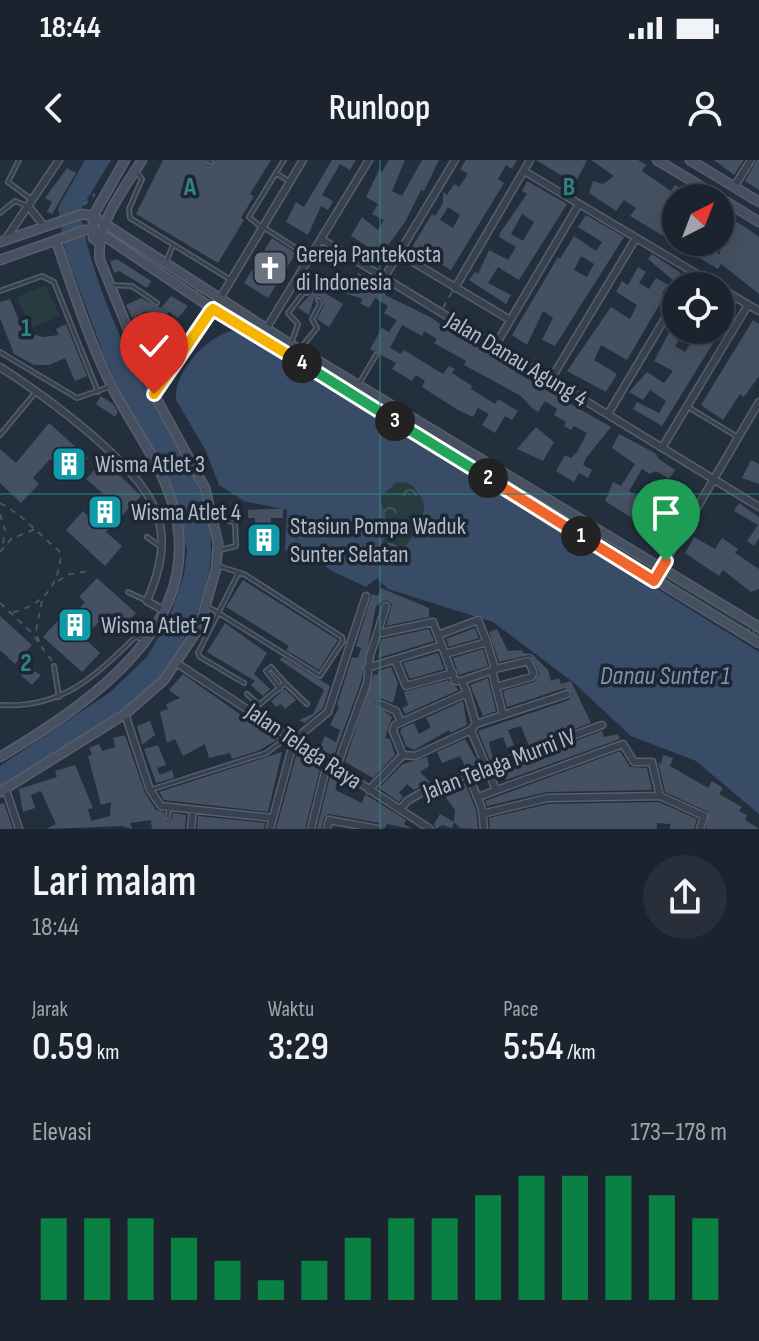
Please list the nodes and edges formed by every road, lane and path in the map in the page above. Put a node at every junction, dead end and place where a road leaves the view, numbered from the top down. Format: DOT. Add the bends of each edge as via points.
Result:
graph roads {
  1 [pos="19,160"];
  2 [pos="59,160"];
  3 [pos="125,160"];
  4 [pos="142,160"];
  5 [pos="284,160"];
  6 [pos="303,160"];
  7 [pos="369,160"];
  8 [pos="455,160"];
  9 [pos="530,160"];
  10 [pos="657,160"];
  11 [pos="690,160"];
  12 [pos="751,160"];
  13 [pos="136,171"];
  14 [pos="524,171"];
  15 [pos="276,173"];
  16 [pos="290,182"];
  17 [pos="697,184"];
  18 [pos="729,184"];
  19 [pos="734,187"];
  20 [pos="103,198"];
  21 [pos="34,201"];
  22 [pos="759,202"];
  23 [pos="579,204"];
  24 [pos="29,207"];
  25 [pos="734,207"];
  26 [pos="0,213"];
  27 [pos="82,214"];
  28 [pos="93,216"];
  29 [pos="759,222"];
  30 [pos="105,223"];
  31 [pos="48,225"];
  32 [pos="263,228"];
  33 [pos="87,230"];
  34 [pos="636,238"];
  35 [pos="101,239"];
  36 [pos="321,239"];
  37 [pos="59,240"];
  38 [pos="1,242"];
  39 [pos="173,245"];
  40 [pos="299,250"];
  41 [pos="398,253"];
  42 [pos="0,260"];
  43 [pos="165,264"];
  44 [pos="693,272"];
  45 [pos="384,278"];
  46 [pos="231,280"];
  47 [pos="110,285"];
  48 [pos="293,285"];
  49 [pos="455,288"];
  50 [pos="0,291"];
  51 [pos="734,297"];
  52 [pos="219,300"];
  53 [pos="318,300"];
  54 [pos="157,303"];
  55 [pos="282,303"];
  56 [pos="748,305"];
  57 [pos="213,309"];
  58 [pos="290,309"];
  59 [pos="759,311"];
  60 [pos="440,312"];
  61 [pos="510,320"];
  62 [pos="662,323"];
  63 [pos="266,329"];
  64 [pos="161,333"];
  65 [pos="290,344"];
  66 [pos="495,346"];
  67 [pos="185,350"];
  68 [pos="299,350"];
  69 [pos="0,352"];
  70 [pos="376,355"];
  71 [pos="0,367"];
  72 [pos="551,379"];
  73 [pos="358,385"];
  74 [pos="111,386"];
  75 [pos="37,390"];
  76 [pos="98,392"];
  77 [pos="154,394"];
  78 [pos="759,402"];
  79 [pos="688,407"];
  80 [pos="608,414"];
  81 [pos="756,414"];
  82 [pos="0,435"];
  83 [pos="738,438"];
  84 [pos="662,448"];
  85 [pos="714,479"];
  86 [pos="0,503"];
  87 [pos="759,507"];
  88 [pos="0,514"];
  89 [pos="212,516"];
  90 [pos="35,528"];
  91 [pos="147,537"];
  92 [pos="161,547"];
  93 [pos="1,550"];
  94 [pos="218,550"];
  95 [pos="216,566"];
  96 [pos="662,568"];
  97 [pos="90,571"];
  98 [pos="241,573"];
  99 [pos="654,581"];
  100 [pos="57,582"];
  101 [pos="128,592"];
  102 [pos="366,596"];
  103 [pos="43,597"];
  104 [pos="147,601"];
  105 [pos="0,603"];
  106 [pos="206,606"];
  107 [pos="386,606"];
  108 [pos="163,610"];
  109 [pos="217,612"];
  110 [pos="10,613"];
  111 [pos="759,627"];
  112 [pos="377,634"];
  113 [pos="438,635"];
  114 [pos="147,641"];
  115 [pos="487,642"];
  116 [pos="39,643"];
  117 [pos="759,643"];
  118 [pos="442,645"];
  119 [pos="445,654"];
  120 [pos="396,662"];
  121 [pos="178,664"];
  122 [pos="54,666"];
  123 [pos="367,668"];
  124 [pos="494,670"];
  125 [pos="453,673"];
  126 [pos="462,681"];
  127 [pos="244,683"];
  128 [pos="285,683"];
  129 [pos="496,687"];
  130 [pos="77,689"];
  131 [pos="280,689"];
  132 [pos="467,693"];
  133 [pos="247,694"];
  134 [pos="567,694"];
  135 [pos="59,697"];
  136 [pos="88,699"];
  137 [pos="307,704"];
  138 [pos="380,704"];
  139 [pos="0,705"];
  140 [pos="260,705"];
  141 [pos="251,711"];
  142 [pos="125,714"];
  143 [pos="503,715"];
  144 [pos="386,723"];
  145 [pos="398,723"];
  146 [pos="602,725"];
  147 [pos="474,727"];
  148 [pos="291,738"];
  149 [pos="403,755"];
  150 [pos="0,757"];
  151 [pos="327,764"];
  152 [pos="485,768"];
  153 [pos="336,769"];
  154 [pos="468,774"];
  155 [pos="150,790"];
  156 [pos="369,790"];
  157 [pos="496,790"];
  158 [pos="3,791"];
  159 [pos="660,796"];
  160 [pos="478,797"];
  161 [pos="169,808"];
  162 [pos="193,810"];
  163 [pos="400,810"];
  164 [pos="482,814"];
  165 [pos="168,817"];
  166 [pos="272,818"];
  167 [pos="327,826"];
  168 [pos="351,827"];
  169 [pos="19,829"];
  170 [pos="191,829"];
  171 [pos="270,829"];
  172 [pos="311,829"];
  173 [pos="378,829"];
  174 [pos="430,829"];
  175 [pos="484,829"];
  176 [pos="700,829"];
  1 -- 21 [label="lane" via="8,182"];
  2 -- 21 [label="street"];
  3 -- 20 [label="street"];
  4 -- 13 [label="street"];
  5 -- 15 [label="lane"];
  6 -- 16 [label="street"];
  7 -- 36 [label="street"];
  8 -- 41 [label="street"];
  9 -- 14 [label="street"];
  10 -- 17 [label="street"];
  11 -- 18 [label="street"];
  12 -- 19 [label="street"];
  13 -- 30 [label="street"];
  13 -- 39 [label="lane" via="142,179 128,213"];
  14 -- 23 [label="street"];
  14 -- 49 [label="street"];
  15 -- 16 [label="lane"];
  15 -- 32 [label="lane" via="249,217"];
  16 -- 32 [label="street"];
  19 -- 22 [label="street"];
  20 -- 27 [label="path" via="93,193"];
  20 -- 28 [label="street"];
  21 -- 24 [label="street"];
  23 -- 34 [label="street"];
  23 -- 61 [label="street"];
  24 -- 26 [label="lane" via="15,201"];
  24 -- 31 [label="street"];
  24 -- 38 [label="street"];
  25 -- 29 [label="street"];
  27 -- 28 [label="street"];
  27 -- 31 [label="street"];
  28 -- 30 [label="street"];
  28 -- 33 [label="street"];
  30 -- 35 [label="street"];
  30 -- 43 [label="street"];
  31 -- 38 [label="street"];
  32 -- 40 [label="lane"];
  32 -- 46 [label="street"];
  33 -- 35 [label="street"];
  33 -- 37 [label="street"];
  34 -- 44 [label="street"];
  34 -- 72 [label="street"];
  35 -- 47 [label="street" via="100,260"];
  35 -- 57 [label="street"];
  36 -- 45 [label="street, Jalan Danau Agung 4"];
  36 -- 48 [label="street"];
  37 -- 42 [label="street"];
  37 -- 74 [label="street"];
  39 -- 43 [label="lane"];
  39 -- 46 [label="lane"];
  41 -- 45 [label="street"];
  41 -- 49 [label="street"];
  43 -- 52 [label="street"];
  45 -- 60 [label="street, Jalan Danau Agung 4"];
  46 -- 52 [label="street"];
  47 -- 54 [label="lane" via="132,286"];
  47 -- 77 [label="street"];
  48 -- 55 [label="street"];
  48 -- 58 [label="lane" via="306,293"];
  49 -- 60 [label="path"];
  49 -- 61 [label="street"];
  50 -- 76 [label="lane" via="42,276 54,282"];
  51 -- 56 [label="street"];
  52 -- 63 [label="street"];
  53 -- 68 [label="lane" via="312,319 317,328"];
  55 -- 58 [label="lane"];
  55 -- 63 [label="street"];
  56 -- 59 [label="street"];
  56 -- 79 [label="street"];
  57 -- 67 [label="street"];
  57 -- 99 [label="street"];
  58 -- 65 [label="lane" via="288,316 299,330"];
  60 -- 66 [label="street, Jalan Danau Agung 4"];
  61 -- 66 [label="street"];
  62 -- 80 [label="street"];
  63 -- 65 [label="street"];
  64 -- 67 [label="lane"];
  65 -- 68 [label="street"];
  66 -- 72 [label="street, Jalan Danau Agung 4"];
  67 -- 77 [label="street"];
  68 -- 73 [label="street"];
  69 -- 76 [label="lane" via="77,398"];
  70 -- 73 [label="lane"];
  71 -- 75 [label="street"];
  72 -- 80 [label="street, Jalan Danau Agung 4"];
  73 -- 96 [label="street"];
  74 -- 76 [label="lane"];
  74 -- 108 [label="street" via="161,477 175,515 178,552"];
  75 -- 82 [label="lane"];
  75 -- 92 [label="street" via="141,480 154,503"];
  77 -- 89 [label="street" via="197,470"];
  78 -- 81 [label="street"];
  79 -- 83 [label="lane"];
  79 -- 84 [label="street"];
  80 -- 84 [label="street, Jalan Danau Agung 4"];
  81 -- 83 [label="street"];
  83 -- 85 [label="street"];
  84 -- 85 [label="street, Jalan Danau Agung 4"];
  85 -- 87 [label="street, Jalan Danau Agung 4"];
  85 -- 96 [label="street"];
  86 -- 90 [label="path"];
  88 -- 93 [label="path" via="5,530"];
  89 -- 94 [label="street"];
  89 -- 94 [label="lane" via="235,523 236,546"];
  90 -- 93 [label="path"];
  90 -- 100 [label="path" via="60,550"];
  91 -- 92 [label="lane"];
  92 -- 104 [label="street"];
  94 -- 95 [label="street"];
  95 -- 98 [label="lane"];
  95 -- 106 [label="street"];
  96 -- 99 [label="street"];
  96 -- 111 [label="street"];
  97 -- 100 [label="path"];
  98 -- 109 [label="lane"];
  98 -- 109 [label="lane" via="342,637 324,675"];
  99 -- 117 [label="street"];
  100 -- 103 [label="path"];
  101 -- 104 [label="lane"];
  102 -- 148 [label="street" via="328,712"];
  103 -- 110 [label="path"];
  103 -- 116 [label="path" via="36,631"];
  104 -- 108 [label="street"];
  105 -- 110 [label="path"];
  106 -- 109 [label="lane"];
  106 -- 121 [label="street"];
  107 -- 112 [label="street"];
  108 -- 114 [label="street"];
  109 -- 127 [label="lane" via="198,653"];
  110 -- 116 [label="path"];
  112 -- 113 [label="street" via="431,621"];
  112 -- 123 [label="street"];
  113 -- 115 [label="street" via="478,620"];
  113 -- 118 [label="street"];
  114 -- 130 [label="lane" via="135,637"];
  114 -- 136 [label="street"];
  115 -- 119 [label="street"];
  115 -- 124 [label="street"];
  116 -- 122 [label="path"];
  118 -- 119 [label="street"];
  118 -- 120 [label="street"];
  119 -- 125 [label="street"];
  120 -- 123 [label="street"];
  120 -- 125 [label="street" via="406,686"];
  121 -- 141 [label="street, Jalan Telaga Raya"];
  121 -- 142 [label="street"];
  122 -- 135 [label="lane"];
  123 -- 153 [label="street" via="367,683"];
  124 -- 126 [label="street"];
  124 -- 129 [label="street"];
  124 -- 129 [label="street" via="528,661 534,673"];
  125 -- 126 [label="street" via="456,682"];
  126 -- 132 [label="street"];
  128 -- 131 [label="lane"];
  128 -- 131 [label="lane" via="271,667 266,671"];
  128 -- 137 [label="lane"];
  129 -- 143 [label="street"];
  130 -- 135 [label="lane"];
  130 -- 136 [label="lane"];
  131 -- 140 [label="lane"];
  132 -- 145 [label="street"];
  132 -- 147 [label="street"];
  133 -- 140 [label="lane"];
  134 -- 143 [label="street"];
  135 -- 139 [label="lane"];
  136 -- 150 [label="street"];
  138 -- 145 [label="street" via="396,711"];
  140 -- 141 [label="lane"];
  141 -- 148 [label="street, Jalan Telaga Raya"];
  142 -- 155 [label="street"];
  142 -- 158 [label="street"];
  143 -- 147 [label="street"];
  144 -- 145 [label="street"];
  145 -- 149 [label="street" via="393,731"];
  146 -- 152 [label="street, Jalan Telaga Murni IV"];
  147 -- 149 [label="street" via="415,756"];
  147 -- 152 [label="street"];
  148 -- 151 [label="street, Jalan Telaga Raya"];
  148 -- 155 [label="lane" via="266,753"];
  148 -- 166 [label="street"];
  149 -- 156 [label="street"];
  151 -- 153 [label="street, Jalan Telaga Raya"];
  151 -- 172 [label="street"];
  152 -- 154 [label="street, Jalan Telaga Murni IV"];
  152 -- 157 [label="street"];
  153 -- 156 [label="street, Jalan Telaga Raya"];
  154 -- 160 [label="street"];
  154 -- 163 [label="street, Jalan Telaga Murni IV" via="420,793"];
  155 -- 161 [label="street" via="161,806"];
  156 -- 163 [label="street, Jalan Telaga Raya"];
  157 -- 159 [label="street" via="623,744 634,762 652,762"];
  157 -- 160 [label="street"];
  158 -- 169 [label="street"];
  159 -- 164 [label="street" via="547,798"];
  159 -- 176 [label="street" via="704,816"];
  160 -- 164 [label="street"];
  161 -- 162 [label="street"];
  161 -- 165 [label="lane"];
  162 -- 166 [label="street"];
  162 -- 170 [label="street"];
  163 -- 174 [label="street, Jalan Telaga Raya"];
  164 -- 175 [label="street"];
  166 -- 171 [label="street"];
  167 -- 168 [label="street" via="329,820"];
  168 -- 173 [label="street"];
}
